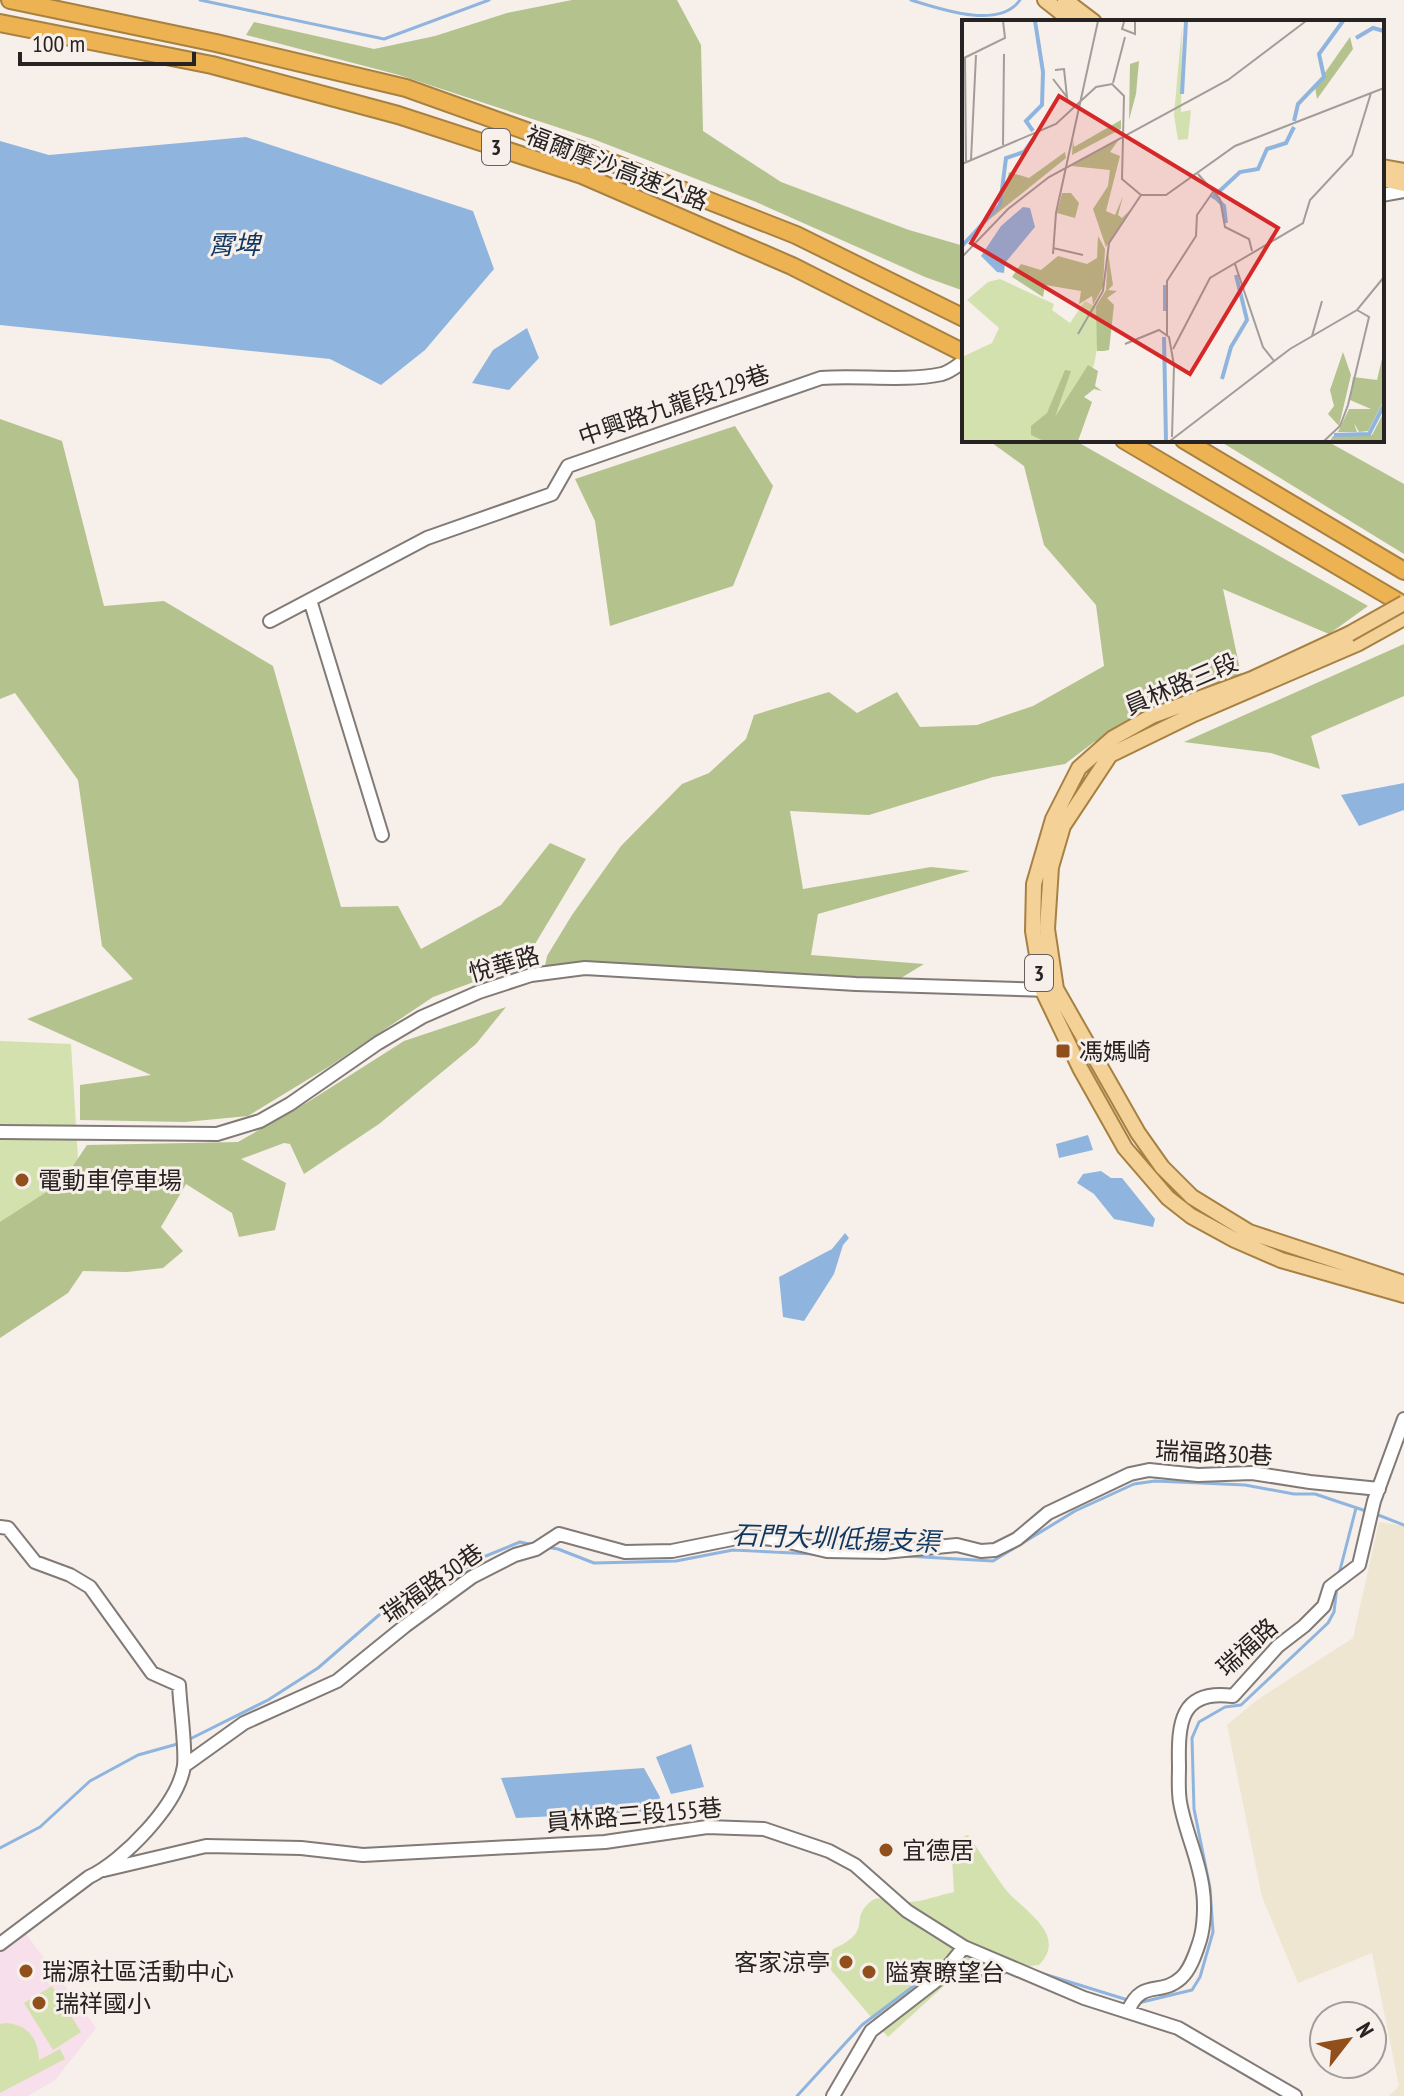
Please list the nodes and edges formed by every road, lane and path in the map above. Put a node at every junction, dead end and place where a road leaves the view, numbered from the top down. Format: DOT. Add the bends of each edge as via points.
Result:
graph roads {
  1 [pos="10,0"];
  2 [pos="1045,0"];
  3 [pos="1065,0"];
  4 [pos="1070,20"];
  5 [pos="1091,20"];
  6 [pos="0,23"];
  7 [pos="1384,167"];
  8 [pos="1404,171"];
  9 [pos="1384,179"];
  10 [pos="1404,184"];
  11 [pos="1404,191"];
  12 [pos="1384,195"];
  13 [pos="962,317"];
  14 [pos="962,352"];
  15 [pos="962,362"];
  16 [pos="1127,442"];
  17 [pos="1187,442"];
  18 [pos="1404,571"];
  19 [pos="310,600"];
  20 [pos="1404,604"];
  21 [pos="1404,618"];
  22 [pos="270,621"];
  23 [pos="1354,639"];
  24 [pos="382,835"];
  25 [pos="1049,990"];
  26 [pos="0,1132"];
  27 [pos="1404,1283"];
  28 [pos="1404,1295"];
  29 [pos="1404,1419"];
  30 [pos="1379,1489"];
  31 [pos="0,1527"];
  32 [pos="184,1766"];
  33 [pos="104,1870"];
  34 [pos="0,1944"];
  35 [pos="964,1947"];
  36 [pos="1130,2005"];
  37 [pos="833,2096"];
  38 [pos="1295,2096"];
  1 -- 13 [label="highway, 福爾摩沙高速公路 / 3" via="406,88 796,235"];
  2 -- 4 [label="main road"];
  3 -- 5 [label="main road"];
  6 -- 14 [label="highway, 福爾摩沙高速公路 / 3" via="212,65 398,115 582,175 792,266"];
  7 -- 8 [label="main road"];
  9 -- 10 [label="main road"];
  11 -- 12 [label="street"];
  15 -- 19 [label="street, 中興路九龍段129巷" via="945,374 821,378 663,431 568,466 552,494 427,538"];
  16 -- 20 [label="highway, 3"];
  17 -- 18 [label="highway"];
  19 -- 22 [label="street, 中興路九龍段129巷"];
  19 -- 24 [label="street"];
  20 -- 23 [label="main road, 員林路三段 / 3, bridge"];
  21 -- 23 [label="main road, 員林路三段 / 3"];
  23 -- 25 [label="main road, 員林路三段 / 3" via="1152,716 1113,738 1079,768 1053,819 1034,884 1033,931"];
  25 -- 26 [label="street, 悅華路" via="585,968 531,975 422,1017 290,1104 260,1121 217,1134"];
  25 -- 27 [label="main road, 員林路三段 / 3" via="1138,1133 1192,1197 1249,1232"];
  25 -- 28 [label="main road, 員林路三段 / 3" via="1080,1068 1125,1148 1168,1198 1191,1216 1281,1260"];
  29 -- 30 [label="street, 瑞福路"];
  30 -- 32 [label="street, 瑞福路30巷" via="1252,1473 1149,1470 1048,1513 995,1550 981,1551 957,1545 827,1551 747,1536 672,1551 625,1552 559,1534 472,1577 337,1681 244,1723"];
  30 -- 36 [label="street, 瑞福路" via="1359,1565 1333,1584 1324,1606 1233,1696 1213,1693 1191,1703 1181,1719 1180,1802 1203,1892 1201,1936 1181,1978 1166,1987 1148,1988"];
  31 -- 32 [label="street" via="8,1528 35,1562 90,1587 152,1673 179,1685"];
  32 -- 33 [label="street" via="154,1822"];
  33 -- 34 [label="street"];
  33 -- 35 [label="street, 員林路三段155巷" via="206,1846 363,1855 605,1842 707,1827 764,1829 855,1865 907,1911"];
  35 -- 36 [label="street, 員林路三段155巷" via="1084,1998"];
  35 -- 37 [label="street" via="941,1975 871,2031"];
  36 -- 38 [label="street, 員林路三段155巷"];
}
